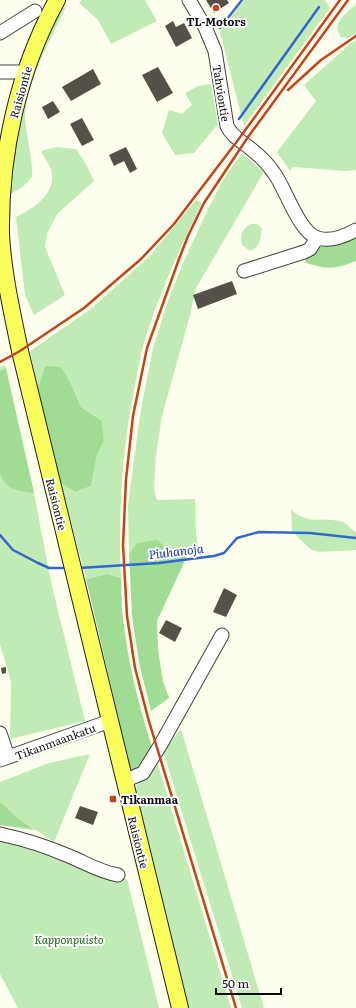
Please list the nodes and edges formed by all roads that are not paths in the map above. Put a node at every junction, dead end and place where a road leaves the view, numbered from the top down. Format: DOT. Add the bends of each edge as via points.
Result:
graph roads {
  1 [pos="57,0"];
  2 [pos="189,0"];
  3 [pos="35,11"];
  4 [pos="0,33"];
  5 [pos="0,72"];
  6 [pos="25,72"];
  7 [pos="356,230"];
  8 [pos="317,238"];
  9 [pos="244,271"];
  10 [pos="222,635"];
  11 [pos="110,721"];
  12 [pos="0,733"];
  13 [pos="4,759"];
  14 [pos="124,780"];
  15 [pos="0,834"];
  16 [pos="118,875"];
  17 [pos="180,1008"];
  1 -- 6 [label="main road, Raisiontie"];
  2 -- 8 [label="street, Tahviontie" via="215,51 229,130 262,158 275,174 301,223"];
  3 -- 4 [label="street"];
  5 -- 6 [label="street"];
  6 -- 11 [label="main road, Raisiontie" via="2,175 1,213 6,279 20,351"];
  7 -- 8 [label="street" via="339,238"];
  8 -- 9 [label="street" via="310,249 304,252"];
  10 -- 14 [label="street" via="143,773"];
  11 -- 13 [label="street, Tikanmaankatu"];
  11 -- 14 [label="main road, Raisiontie"];
  12 -- 13 [label="street"];
  14 -- 17 [label="main road, Raisiontie"];
  15 -- 16 [label="street" via="46,846 105,872"];
}
